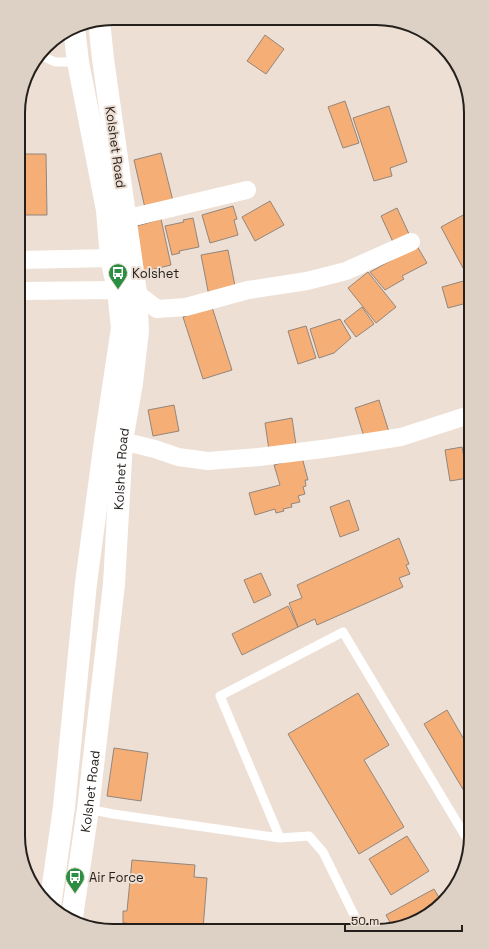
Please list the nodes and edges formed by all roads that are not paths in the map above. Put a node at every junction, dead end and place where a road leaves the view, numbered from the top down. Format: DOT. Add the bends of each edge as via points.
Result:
graph roads {
  1 [pos="100,26"];
  2 [pos="75,34"];
  3 [pos="45,57"];
  4 [pos="103,59"];
  5 [pos="78,62"];
  6 [pos="247,190"];
  7 [pos="126,217"];
  8 [pos="411,242"];
  9 [pos="111,258"];
  10 [pos="25,260"];
  11 [pos="25,291"];
  12 [pos="127,292"];
  13 [pos="463,416"];
  14 [pos="114,441"];
  15 [pos="64,807"];
  16 [pos="88,809"];
  17 [pos="464,834"];
  18 [pos="280,838"];
  19 [pos="51,898"];
  20 [pos="72,914"];
  21 [pos="359,924"];
  1 -- 4 [label="street, Kolshet Road"];
  2 -- 5 [label="street, Kolshet Road"];
  3 -- 5 [label="lane" via="55,62"];
  4 -- 5 [label="street"];
  4 -- 7 [label="street, Kolshet Road"];
  5 -- 9 [label="street, Kolshet Road" via="107,210"];
  6 -- 7 [label="street"];
  7 -- 12 [label="street, Kolshet Road"];
  8 -- 12 [label="street" via="346,271 307,281 248,290 186,307 157,309"];
  9 -- 10 [label="street"];
  9 -- 12 [label="street, Kolshet Road"];
  11 -- 12 [label="street"];
  12 -- 14 [label="street, Kolshet Road"];
  13 -- 14 [label="street" via="401,438 259,457 208,461 178,457 155,449"];
  14 -- 15 [label="street, Kolshet Road" via="86,583"];
  14 -- 16 [label="street, Kolshet Road" via="114,584"];
  15 -- 16 [label="street"];
  15 -- 19 [label="street, Kolshet Road"];
  16 -- 18 [label="lane"];
  16 -- 20 [label="street, Kolshet Road"];
  17 -- 18 [label="lane" via="343,632 220,696"];
  18 -- 21 [label="lane" via="309,836 323,852"];
}
